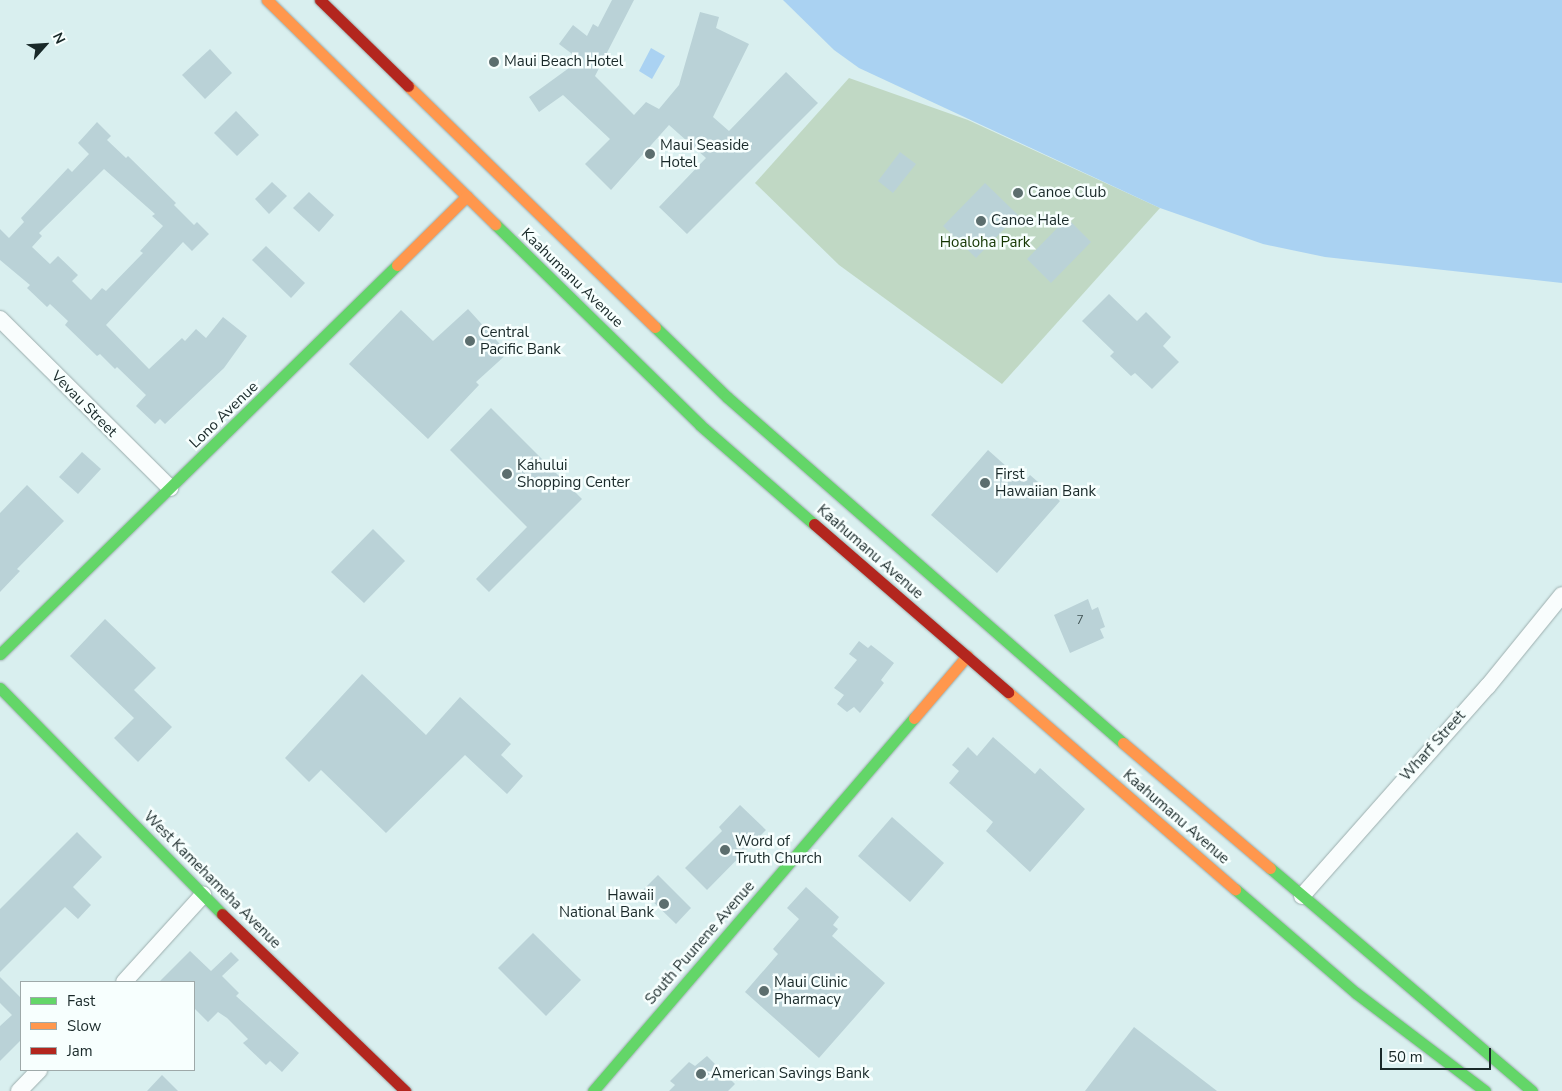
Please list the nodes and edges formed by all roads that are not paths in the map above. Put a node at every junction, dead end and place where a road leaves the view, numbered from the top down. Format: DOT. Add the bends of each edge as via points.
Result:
graph roads {
  1 [pos="267,0"];
  2 [pos="320,0"];
  3 [pos="470,193"];
  4 [pos="0,319"];
  5 [pos="170,488"];
  6 [pos="1562,595"];
  7 [pos="970,652"];
  8 [pos="0,654"];
  9 [pos="0,688"];
  10 [pos="203,894"];
  11 [pos="1299,899"];
  12 [pos="125,981"];
  13 [pos="38,1071"];
  14 [pos="19,1091"];
  15 [pos="405,1091"];
  16 [pos="592,1091"];
  17 [pos="1485,1091"];
  18 [pos="1532,1091"];
  1 -- 3 [label="main road, Kaahumanu Avenue"];
  2 -- 11 [label="main road, Kaahumanu Avenue" via="489,173 724,400"];
  3 -- 5 [label="main road, Lono Avenue"];
  3 -- 7 [label="main road, Kaahumanu Avenue" via="704,421"];
  4 -- 5 [label="street, Vevau Street"];
  5 -- 8 [label="main road, Lono Avenue"];
  6 -- 11 [label="street, Wharf Street" via="1488,686"];
  7 -- 16 [label="main road, South Puunene Avenue"];
  7 -- 17 [label="main road, Kaahumanu Avenue" via="1280,922 1356,993"];
  9 -- 10 [label="main road, West Kamehameha Avenue"];
  10 -- 12 [label="street"];
  10 -- 15 [label="main road, West Kamehameha Avenue"];
  11 -- 18 [label="main road, Kaahumanu Avenue"];
  13 -- 14 [label="street"];
}
